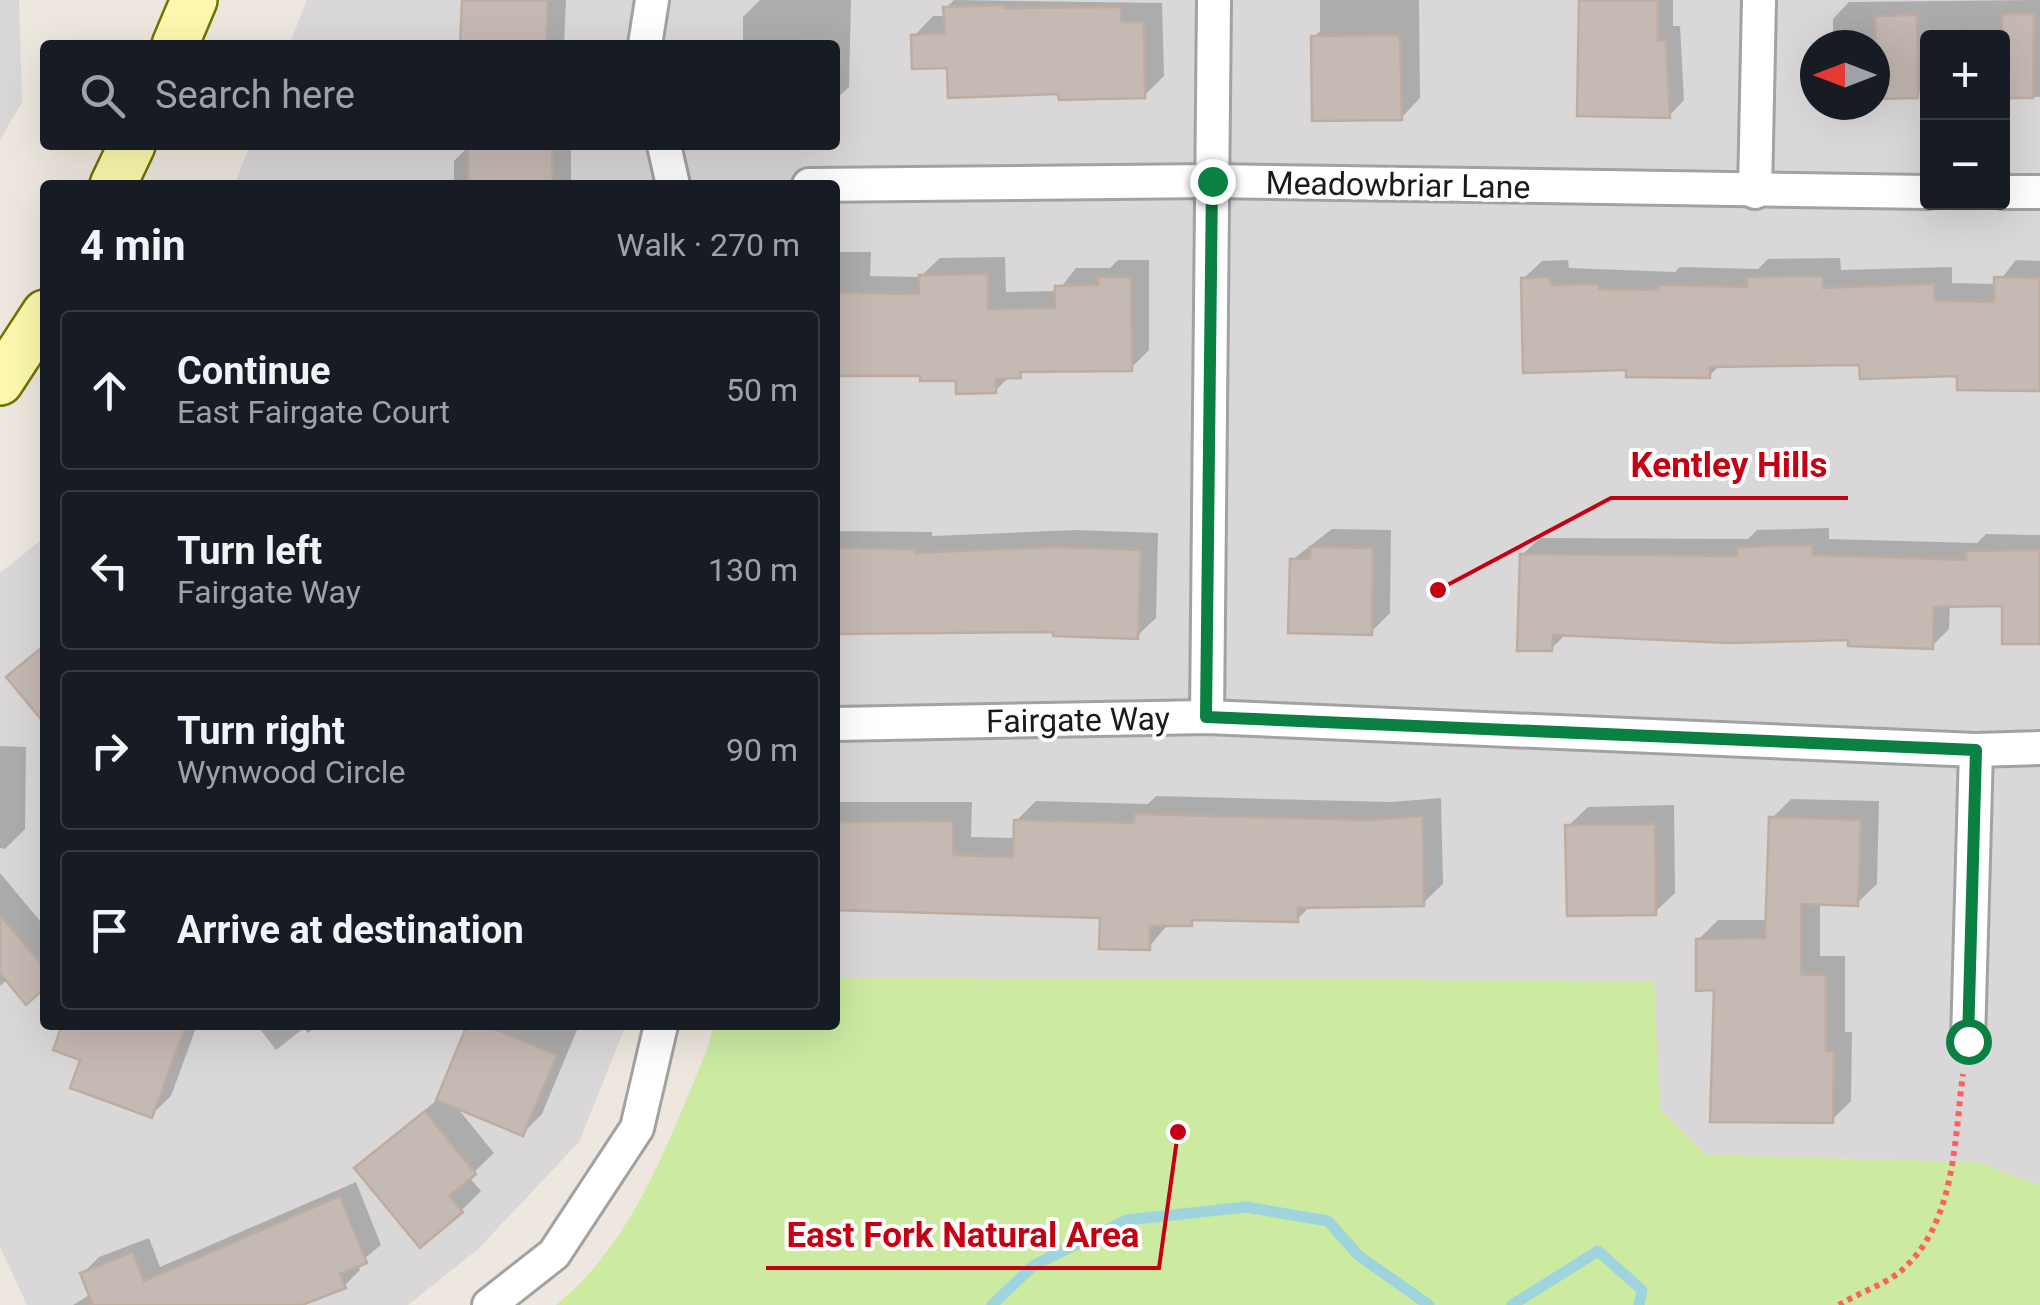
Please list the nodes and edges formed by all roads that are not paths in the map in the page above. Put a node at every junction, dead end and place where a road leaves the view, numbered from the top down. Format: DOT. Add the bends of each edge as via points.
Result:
graph roads {
  1 [pos="194,0"];
  2 [pos="652,0"];
  3 [pos="1214,0"];
  4 [pos="1759,0"];
  5 [pos="176,40"];
  6 [pos="646,40"];
  7 [pos="130,150"];
  8 [pos="665,150"];
  9 [pos="115,180"];
  10 [pos="672,180"];
  11 [pos="1212,181"];
  12 [pos="840,185"];
  13 [pos="1756,192"];
  14 [pos="1920,192"];
  15 [pos="2010,192"];
  16 [pos="2040,192"];
  17 [pos="40,321"];
  18 [pos="0,382"];
  19 [pos="1206,717"];
  20 [pos="840,724"];
  21 [pos="2040,748"];
  22 [pos="1976,750"];
  23 [pos="660,1030"];
  24 [pos="1968,1041"];
  25 [pos="489,1305"];
  1 -- 5 [label="main road"];
  2 -- 6 [label="street"];
  3 -- 11 [label="street"];
  4 -- 13 [label="street"];
  7 -- 9 [label="main road"];
  8 -- 10 [label="street"];
  11 -- 12 [label="street, Meadowbriar Lane"];
  11 -- 13 [label="street, Meadowbriar Lane"];
  11 -- 19 [label="street"];
  13 -- 14 [label="street, Meadowbriar Lane"];
  15 -- 16 [label="street"];
  17 -- 18 [label="main road"];
  19 -- 20 [label="street, Fairgate Way"];
  19 -- 22 [label="street, Fairgate Way"];
  21 -- 22 [label="street, Fairgate Way"];
  22 -- 24 [label="street"];
  23 -- 25 [label="street" via="637,1128 554,1254"];
}
